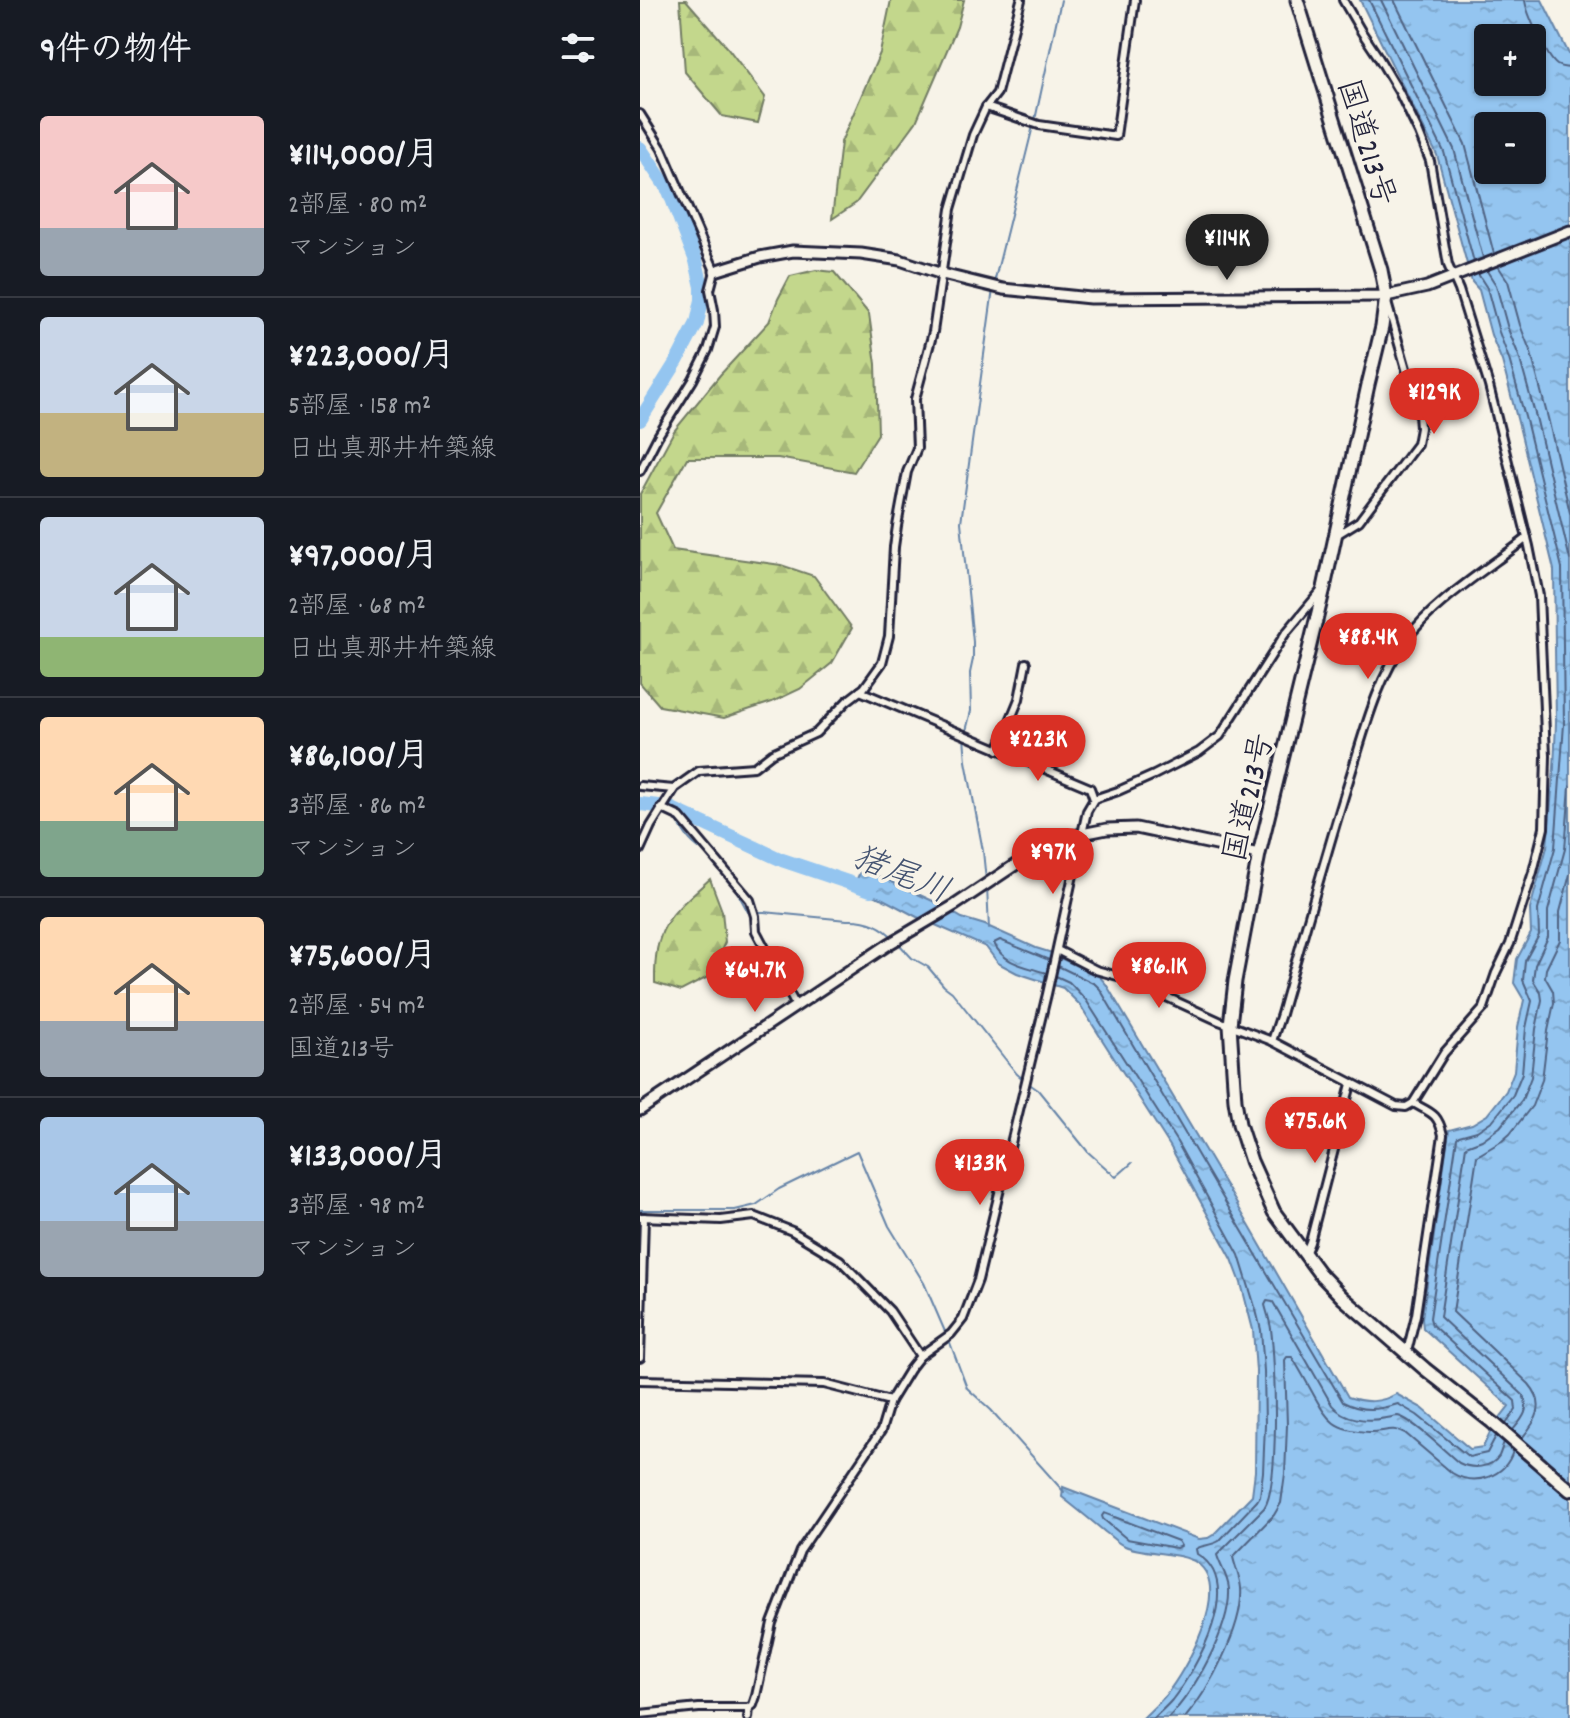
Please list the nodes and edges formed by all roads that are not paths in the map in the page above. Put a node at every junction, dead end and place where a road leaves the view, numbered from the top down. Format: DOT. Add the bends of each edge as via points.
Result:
graph roads {
  1 [pos="1021,0"];
  2 [pos="1135,0"];
  3 [pos="1297,0"];
  4 [pos="1343,0"];
  5 [pos="986,107"];
  6 [pos="640,114"];
  7 [pos="1570,231"];
  8 [pos="715,271"];
  9 [pos="942,274"];
  10 [pos="1453,276"];
  11 [pos="1386,296"];
  12 [pos="640,471"];
  13 [pos="1335,535"];
  14 [pos="1527,538"];
  15 [pos="1324,588"];
  16 [pos="1026,663"];
  17 [pos="860,691"];
  18 [pos="998,750"];
  19 [pos="640,786"];
  20 [pos="674,789"];
  21 [pos="1094,799"];
  22 [pos="661,808"];
  23 [pos="1083,834"];
  24 [pos="640,850"];
  25 [pos="1259,854"];
  26 [pos="1057,950"];
  27 [pos="796,1006"];
  28 [pos="1230,1025"];
  29 [pos="1272,1041"];
  30 [pos="1351,1084"];
  31 [pos="1413,1103"];
  32 [pos="640,1110"];
  33 [pos="642,1217"];
  34 [pos="1305,1255"];
  35 [pos="1407,1352"];
  36 [pos="920,1356"];
  37 [pos="640,1358"];
  38 [pos="640,1380"];
  39 [pos="890,1401"];
  40 [pos="1570,1490"];
  41 [pos="749,1708"];
  42 [pos="640,1714"];
  43 [pos="748,1718"];
  1 -- 5 [label="street" via="997,93"];
  2 -- 5 [label="street" via="1116,136 1039,125"];
  3 -- 11 [label="highway, 国道213号"];
  4 -- 10 [label="street" via="1419,133 1430,161"];
  5 -- 9 [label="street" via="955,195"];
  6 -- 8 [label="street" via="662,149"];
  7 -- 10 [label="street"];
  8 -- 9 [label="street" via="793,251 900,260"];
  8 -- 12 [label="street" via="710,290 715,327 708,350"];
  9 -- 11 [label="street" via="1003,289 1090,298"];
  9 -- 17 [label="street" via="915,399 917,448 897,526 889,636 882,663"];
  10 -- 11 [label="street"];
  10 -- 14 [label="street" via="1489,386"];
  11 -- 13 [label="highway, 国道213号"];
  11 -- 13 [label="street" via="1419,414 1417,444 1359,521"];
  13 -- 15 [label="highway, 国道213号"];
  14 -- 29 [label="street" via="1447,599 1416,627 1394,658 1370,712"];
  14 -- 31 [label="street" via="1540,612 1544,828 1510,944 1484,1008 1444,1053"];
  15 -- 21 [label="street" via="1285,634 1220,736 1154,775"];
  15 -- 25 [label="highway, 国道213号"];
  16 -- 18 [label="street" via="1019,699"];
  17 -- 18 [label="street"];
  17 -- 20 [label="street" via="816,733 754,767 699,771"];
  18 -- 21 [label="street" via="1090,788"];
  19 -- 20 [label="street"];
  20 -- 22 [label="street"];
  21 -- 23 [label="street"];
  22 -- 24 [label="street"];
  22 -- 27 [label="street" via="680,817 750,900 756,931"];
  23 -- 25 [label="street" via="1136,828"];
  23 -- 26 [label="street"];
  23 -- 27 [label="street" via="1053,842"];
  25 -- 28 [label="highway, 国道213号"];
  26 -- 28 [label="street"];
  26 -- 36 [label="street" via="978,1280 963,1319"];
  27 -- 32 [label="street"];
  28 -- 29 [label="street"];
  28 -- 34 [label="highway, 国道213号" via="1235,1100 1251,1161 1274,1212"];
  29 -- 30 [label="street"];
  30 -- 31 [label="street" via="1396,1106"];
  30 -- 34 [label="street"];
  31 -- 35 [label="street" via="1436,1116 1443,1135"];
  33 -- 36 [label="street" via="754,1216 792,1231 840,1260 890,1311"];
  33 -- 37 [label="street"];
  34 -- 35 [label="highway, 国道213号" via="1343,1298"];
  35 -- 40 [label="highway, 国道213号"];
  36 -- 39 [label="street"];
  38 -- 39 [label="street" via="824,1384"];
  39 -- 41 [label="street" via="881,1431 800,1551 772,1623"];
  41 -- 42 [label="street"];
  41 -- 43 [label="street"];
}
